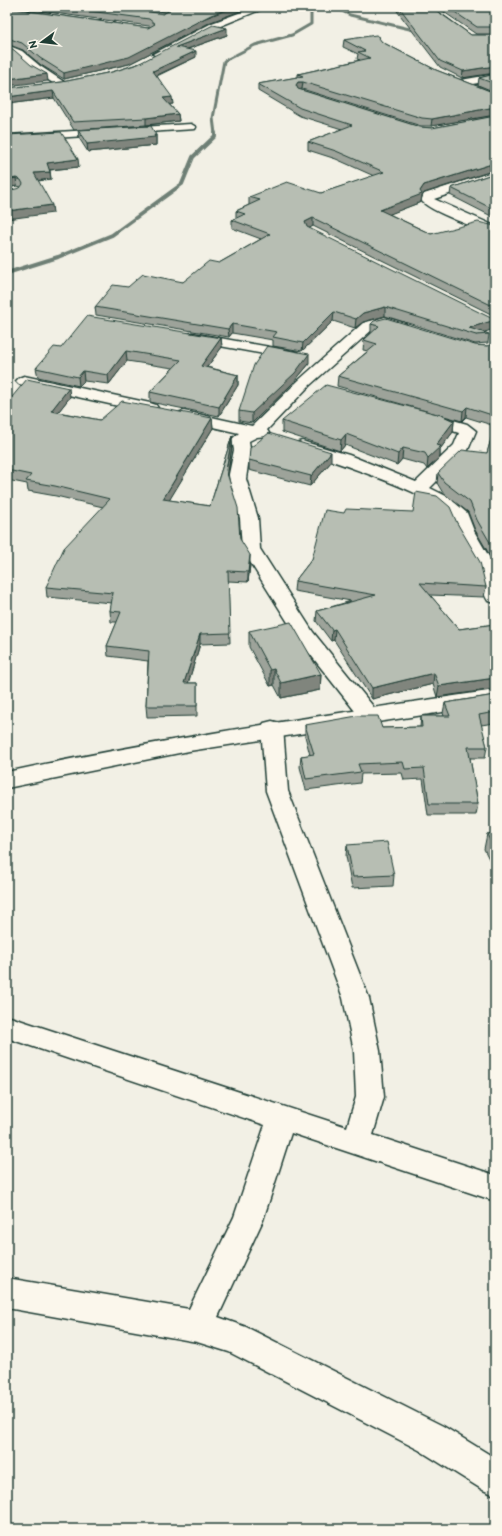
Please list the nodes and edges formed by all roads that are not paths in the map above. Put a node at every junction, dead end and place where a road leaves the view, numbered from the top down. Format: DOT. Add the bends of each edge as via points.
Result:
graph roads {
  1 [pos="31,7"];
  2 [pos="114,7"];
  3 [pos="263,7"];
  4 [pos="18,12"];
  5 [pos="38,15"];
  6 [pos="7,16"];
  7 [pos="121,26"];
  8 [pos="7,48"];
  9 [pos="147,60"];
  10 [pos="495,77"];
  11 [pos="75,82"];
  12 [pos="62,84"];
  13 [pos="46,86"];
  14 [pos="477,90"];
  15 [pos="191,127"];
  16 [pos="7,138"];
  17 [pos="495,175"];
  18 [pos="495,230"];
  19 [pos="416,331"];
  20 [pos="182,335"];
  21 [pos="327,362"];
  22 [pos="24,381"];
  23 [pos="407,412"];
  24 [pos="256,431"];
  25 [pos="419,489"];
  26 [pos="495,597"];
  27 [pos="495,697"];
  28 [pos="369,716"];
  29 [pos="272,728"];
  30 [pos="7,780"];
  31 [pos="7,1027"];
  32 [pos="282,1117"];
  33 [pos="357,1142"];
  34 [pos="495,1188"];
  35 [pos="7,1293"];
  36 [pos="197,1326"];
  37 [pos="495,1478"];
  1 -- 4 [label="street"];
  2 -- 7 [label="street" via="137,11 96,23"];
  3 -- 9 [label="street" via="215,25"];
  4 -- 5 [label="street"];
  4 -- 6 [label="street"];
  8 -- 12 [label="street" via="19,53 36,68"];
  10 -- 14 [label="street" via="458,82"];
  11 -- 12 [label="street"];
  12 -- 13 [label="street"];
  15 -- 16 [label="street"];
  17 -- 18 [label="street" via="428,197 427,200 438,208"];
  19 -- 21 [label="street" via="385,321 375,322"];
  20 -- 21 [label="street"];
  21 -- 24 [label="street" via="312,385"];
  22 -- 24 [label="street"];
  23 -- 25 [label="street" via="446,422 468,431 462,447"];
  24 -- 25 [label="street" via="343,459"];
  24 -- 28 [label="street" via="240,439 241,460 237,478 250,518 251,549 306,636"];
  25 -- 26 [label="street" via="458,513 490,574"];
  27 -- 28 [label="street"];
  28 -- 29 [label="street"];
  29 -- 30 [label="street"];
  29 -- 33 [label="street" via="277,790 356,998 368,1052 370,1097"];
  31 -- 32 [label="street"];
  32 -- 33 [label="street"];
  32 -- 36 [label="street" via="248,1220"];
  33 -- 34 [label="street"];
  35 -- 36 [label="street"];
  36 -- 37 [label="street" via="235,1338 334,1387 431,1438"];
}
